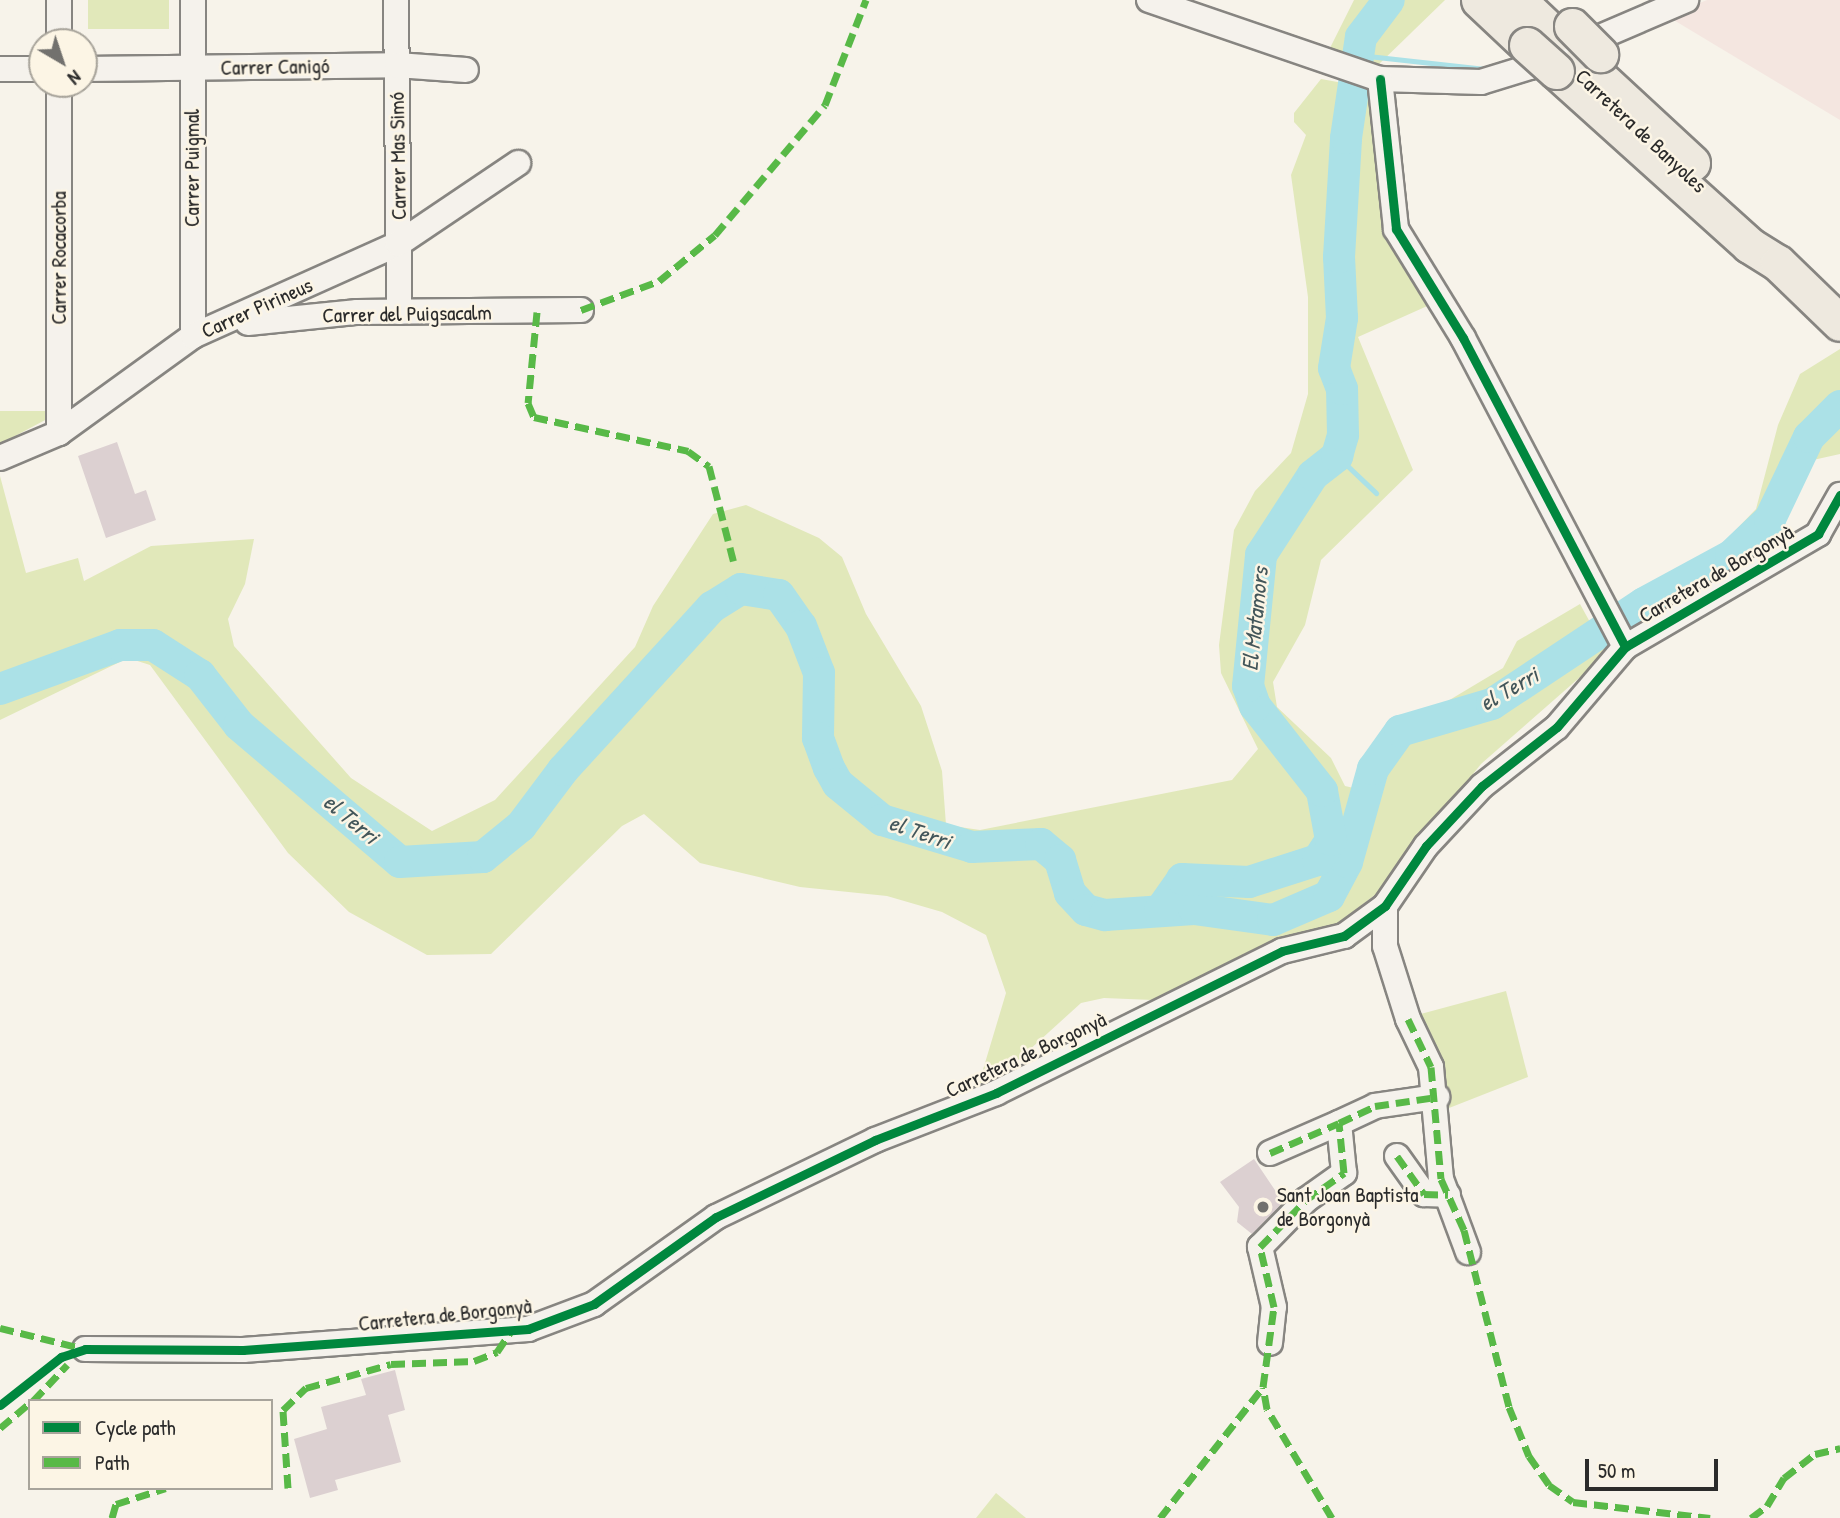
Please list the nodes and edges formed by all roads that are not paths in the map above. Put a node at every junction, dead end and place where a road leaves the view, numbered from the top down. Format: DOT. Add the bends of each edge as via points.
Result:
graph roads {
  1 [pos="59,0"];
  2 [pos="193,0"];
  3 [pos="396,0"];
  4 [pos="1149,0"];
  5 [pos="1479,0"];
  6 [pos="1503,0"];
  7 [pos="1518,0"];
  8 [pos="1545,0"];
  9 [pos="1686,0"];
  10 [pos="59,28"];
  11 [pos="1549,36"];
  12 [pos="1577,63"];
  13 [pos="397,65"];
  14 [pos="0,69"];
  15 [pos="28,69"];
  16 [pos="98,69"];
  17 [pos="192,69"];
  18 [pos="466,70"];
  19 [pos="1375,77"];
  20 [pos="59,98"];
  21 [pos="518,163"];
  22 [pos="398,244"];
  23 [pos="1840,302"];
  24 [pos="581,310"];
  25 [pos="399,312"];
  26 [pos="1840,323"];
  27 [pos="192,336"];
  28 [pos="59,433"];
  29 [pos="0,458"];
  30 [pos="1840,495"];
  31 [pos="1625,647"];
  32 [pos="1385,906"];
  33 [pos="1437,1097"];
  34 [pos="1339,1123"];
  35 [pos="1270,1153"];
  36 [pos="1397,1156"];
  37 [pos="1448,1195"];
  38 [pos="1468,1252"];
  39 [pos="1270,1343"];
  40 [pos="85,1349"];
  1 -- 10 [label="street"];
  2 -- 17 [label="street, Carrer Puigmal"];
  3 -- 13 [label="street, Carrer Mas Simó"];
  4 -- 19 [label="street"];
  5 -- 11 [label="highway"];
  6 -- 11 [label="highway"];
  7 -- 11 [label="highway"];
  8 -- 11 [label="highway"];
  9 -- 19 [label="street" via="1530,67 1481,82"];
  11 -- 12 [label="highway"];
  12 -- 23 [label="highway"];
  12 -- 26 [label="highway" via="1749,245 1778,262"];
  13 -- 17 [label="street, Carrer Canigó"];
  13 -- 18 [label="street, Carrer Canigó"];
  13 -- 22 [label="street, Carrer Mas Simó"];
  14 -- 15 [label="street"];
  16 -- 17 [label="street, Carrer Canigó"];
  17 -- 27 [label="street, Carrer Puigmal"];
  19 -- 31 [label="street" via="1396,229 1463,338"];
  20 -- 28 [label="street, Carrer Rocacorba"];
  21 -- 22 [label="street, Carrer Pirineus"];
  22 -- 25 [label="street, Carrer Mas Simó"];
  22 -- 27 [label="street, Carrer Pirineus"];
  24 -- 25 [label="street, Carrer del Puigsacalm"];
  25 -- 27 [label="street, Carrer del Puigsacalm" via="276,317"];
  27 -- 28 [label="street, Carrer Pirineus"];
  28 -- 29 [label="street, Carrer Pirineus"];
  30 -- 31 [label="street, Carretera de Borgonyà" via="1818,534"];
  31 -- 32 [label="street, Carretera de Borgonyà" via="1558,727 1482,786 1426,846"];
  32 -- 33 [label="street" via="1385,946"];
  32 -- 40 [label="street, Carretera de Borgonyà" via="1344,936 1282,951 996,1093 875,1140 716,1217 594,1304 528,1329 243,1350"];
  33 -- 34 [label="street" via="1375,1106"];
  33 -- 37 [label="street" via="1441,1179"];
  34 -- 35 [label="street"];
  34 -- 39 [label="street" via="1344,1173 1306,1200 1261,1247 1274,1307"];
  36 -- 37 [label="street" via="1424,1194"];
  37 -- 38 [label="street"];
}
